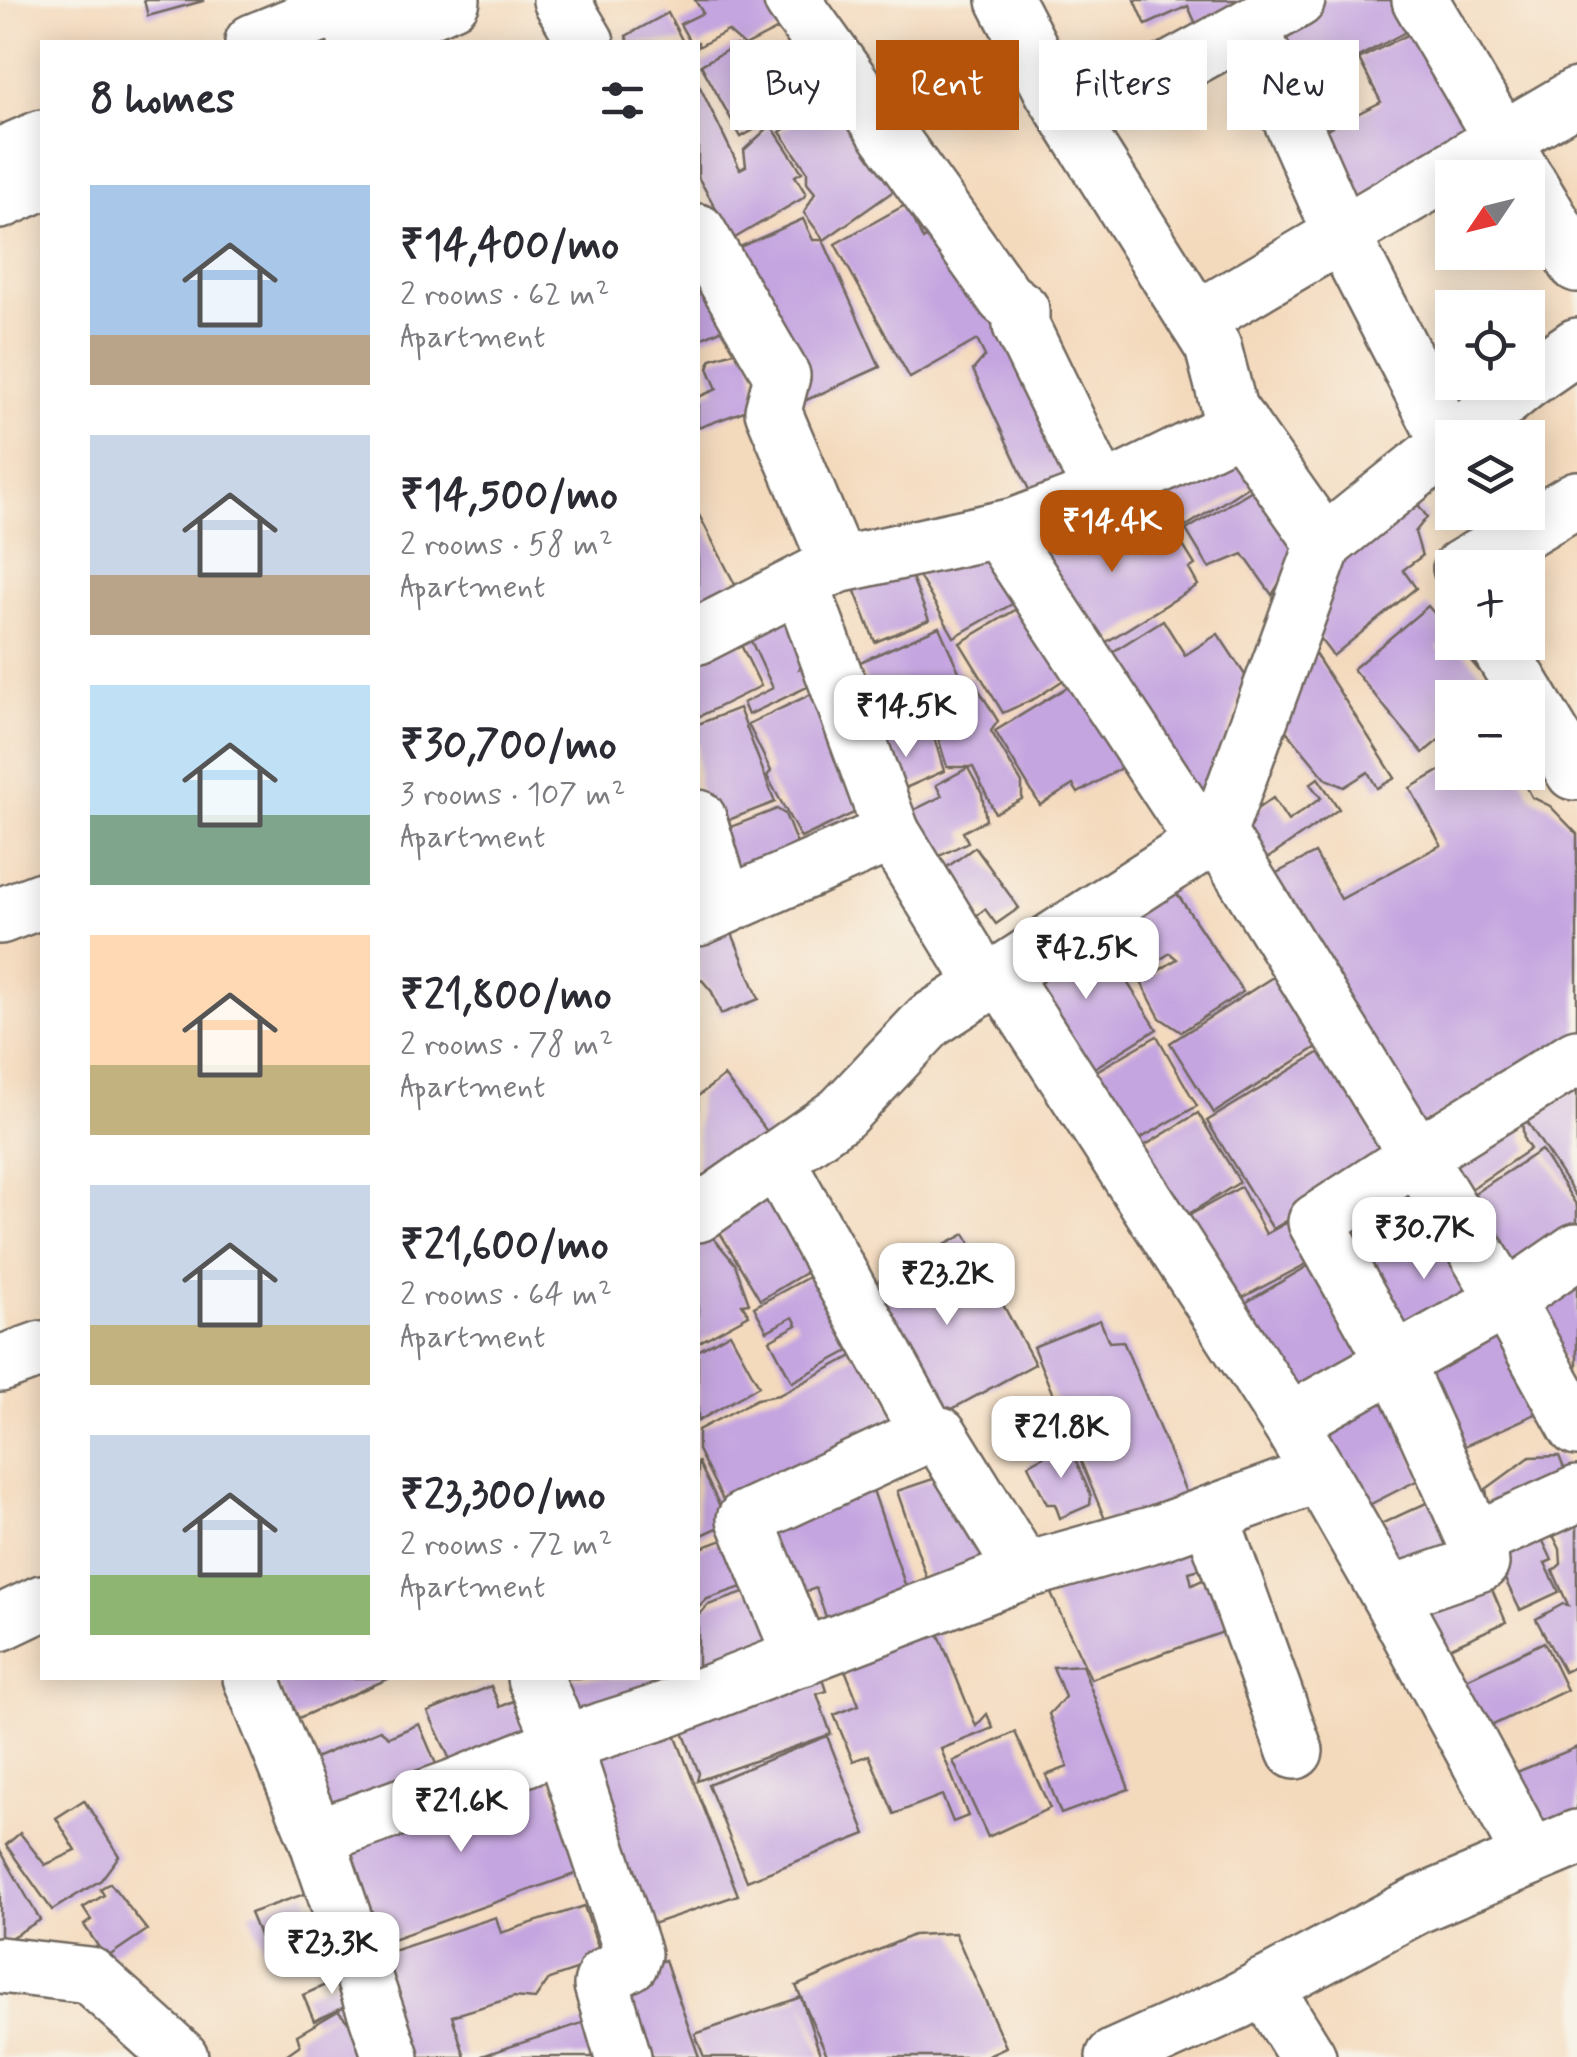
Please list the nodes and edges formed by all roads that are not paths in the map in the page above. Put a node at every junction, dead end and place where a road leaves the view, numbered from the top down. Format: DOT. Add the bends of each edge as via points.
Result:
graph roads {
  1 [pos="356,0"];
  2 [pos="561,0"];
  3 [pos="792,0"];
  4 [pos="1004,0"];
  5 [pos="1298,0"];
  6 [pos="1420,0"];
  7 [pos="447,1"];
  8 [pos="1250,26"];
  9 [pos="258,40"];
  10 [pos="360,40"];
  11 [pos="585,40"];
  12 [pos="1207,50"];
  13 [pos="1039,62"];
  14 [pos="1577,96"];
  15 [pos="1077,130"];
  16 [pos="40,139"];
  17 [pos="0,156"];
  18 [pos="1514,160"];
  19 [pos="1524,160"];
  20 [pos="40,183"];
  21 [pos="1435,199"];
  22 [pos="0,201"];
  23 [pos="1545,211"];
  24 [pos="700,235"];
  25 [pos="1342,235"];
  26 [pos="1577,264"];
  27 [pos="1196,320"];
  28 [pos="1552,357"];
  29 [pos="1442,420"];
  30 [pos="1478,420"];
  31 [pos="1240,425"];
  32 [pos="1435,455"];
  33 [pos="1102,493"];
  34 [pos="1577,499"];
  35 [pos="998,530"];
  36 [pos="1324,544"];
  37 [pos="1491,550"];
  38 [pos="819,574"];
  39 [pos="700,635"];
  40 [pos="1507,660"];
  41 [pos="1576,774"];
  42 [pos="700,832"];
  43 [pos="892,833"];
  44 [pos="1211,837"];
  45 [pos="40,901"];
  46 [pos="711,912"];
  47 [pos="0,916"];
  48 [pos="992,979"];
  49 [pos="1577,1057"];
  50 [pos="1417,1156"];
  51 [pos="776,1159"];
  52 [pos="700,1213"];
  53 [pos="1577,1252"];
  54 [pos="1506,1300"];
  55 [pos="40,1351"];
  56 [pos="1395,1362"];
  57 [pos="0,1364"];
  58 [pos="1289,1422"];
  59 [pos="1577,1428"];
  60 [pos="928,1434"];
  61 [pos="1320,1474"];
  62 [pos="1577,1494"];
  63 [pos="1210,1514"];
  64 [pos="1474,1540"];
  65 [pos="1024,1571"];
  66 [pos="1390,1596"];
  67 [pos="40,1604"];
  68 [pos="0,1624"];
  69 [pos="802,1658"];
  70 [pos="252,1680"];
  71 [pos="536,1680"];
  72 [pos="563,1744"];
  73 [pos="1295,1751"];
  74 [pos="316,1837"];
  75 [pos="1554,1848"];
  76 [pos="0,1965"];
  77 [pos="1264,1986"];
  78 [pos="180,2057"];
  79 [pos="391,2057"];
  80 [pos="622,2057"];
  81 [pos="1114,2057"];
  82 [pos="1308,2057"];
  1 -- 9 [label="street"];
  2 -- 11 [label="street"];
  3 -- 33 [label="street" via="1005,298 1021,310 1020,326"];
  4 -- 13 [label="street"];
  5 -- 8 [label="street"];
  6 -- 18 [label="street"];
  7 -- 10 [label="street"];
  8 -- 12 [label="street"];
  8 -- 25 [label="street"];
  14 -- 19 [label="street"];
  15 -- 27 [label="street"];
  16 -- 17 [label="street"];
  20 -- 22 [label="street"];
  21 -- 25 [label="street"];
  23 -- 26 [label="street"];
  24 -- 38 [label="street" via="782,376 772,410"];
  25 -- 27 [label="street"];
  25 -- 29 [label="street"];
  27 -- 31 [label="street" via="1213,347"];
  28 -- 30 [label="street"];
  31 -- 33 [label="street"];
  31 -- 36 [label="street"];
  32 -- 36 [label="street"];
  33 -- 35 [label="street"];
  34 -- 37 [label="street"];
  35 -- 38 [label="street"];
  35 -- 44 [label="street"];
  36 -- 44 [label="street"];
  38 -- 39 [label="street"];
  38 -- 43 [label="street"];
  40 -- 41 [label="street"];
  42 -- 46 [label="street"];
  43 -- 46 [label="street"];
  43 -- 48 [label="street"];
  44 -- 48 [label="street"];
  44 -- 50 [label="street"];
  45 -- 47 [label="street"];
  48 -- 51 [label="street" via="929,1021 842,1112"];
  48 -- 58 [label="street"];
  49 -- 50 [label="street"];
  50 -- 54 [label="street"];
  50 -- 56 [label="street" via="1316,1222"];
  51 -- 52 [label="street"];
  51 -- 60 [label="street"];
  53 -- 54 [label="street"];
  54 -- 56 [label="street"];
  54 -- 59 [label="street"];
  55 -- 57 [label="street"];
  56 -- 58 [label="street"];
  56 -- 64 [label="street"];
  58 -- 61 [label="street"];
  60 -- 65 [label="street" via="940,1435"];
  60 -- 69 [label="street" via="745,1518"];
  61 -- 63 [label="street"];
  61 -- 66 [label="street"];
  62 -- 64 [label="street"];
  63 -- 65 [label="street"];
  63 -- 73 [label="street"];
  64 -- 66 [label="street" via="1481,1563"];
  65 -- 69 [label="street"];
  66 -- 75 [label="street"];
  67 -- 68 [label="street"];
  69 -- 72 [label="street"];
  70 -- 74 [label="street"];
  71 -- 72 [label="street"];
  72 -- 74 [label="street"];
  72 -- 80 [label="street" via="633,1954 602,1984"];
  74 -- 79 [label="street"];
  75 -- 77 [label="street" via="1418,1905"];
  76 -- 78 [label="street" via="88,1975"];
  77 -- 81 [label="street"];
  77 -- 82 [label="street"];
}
